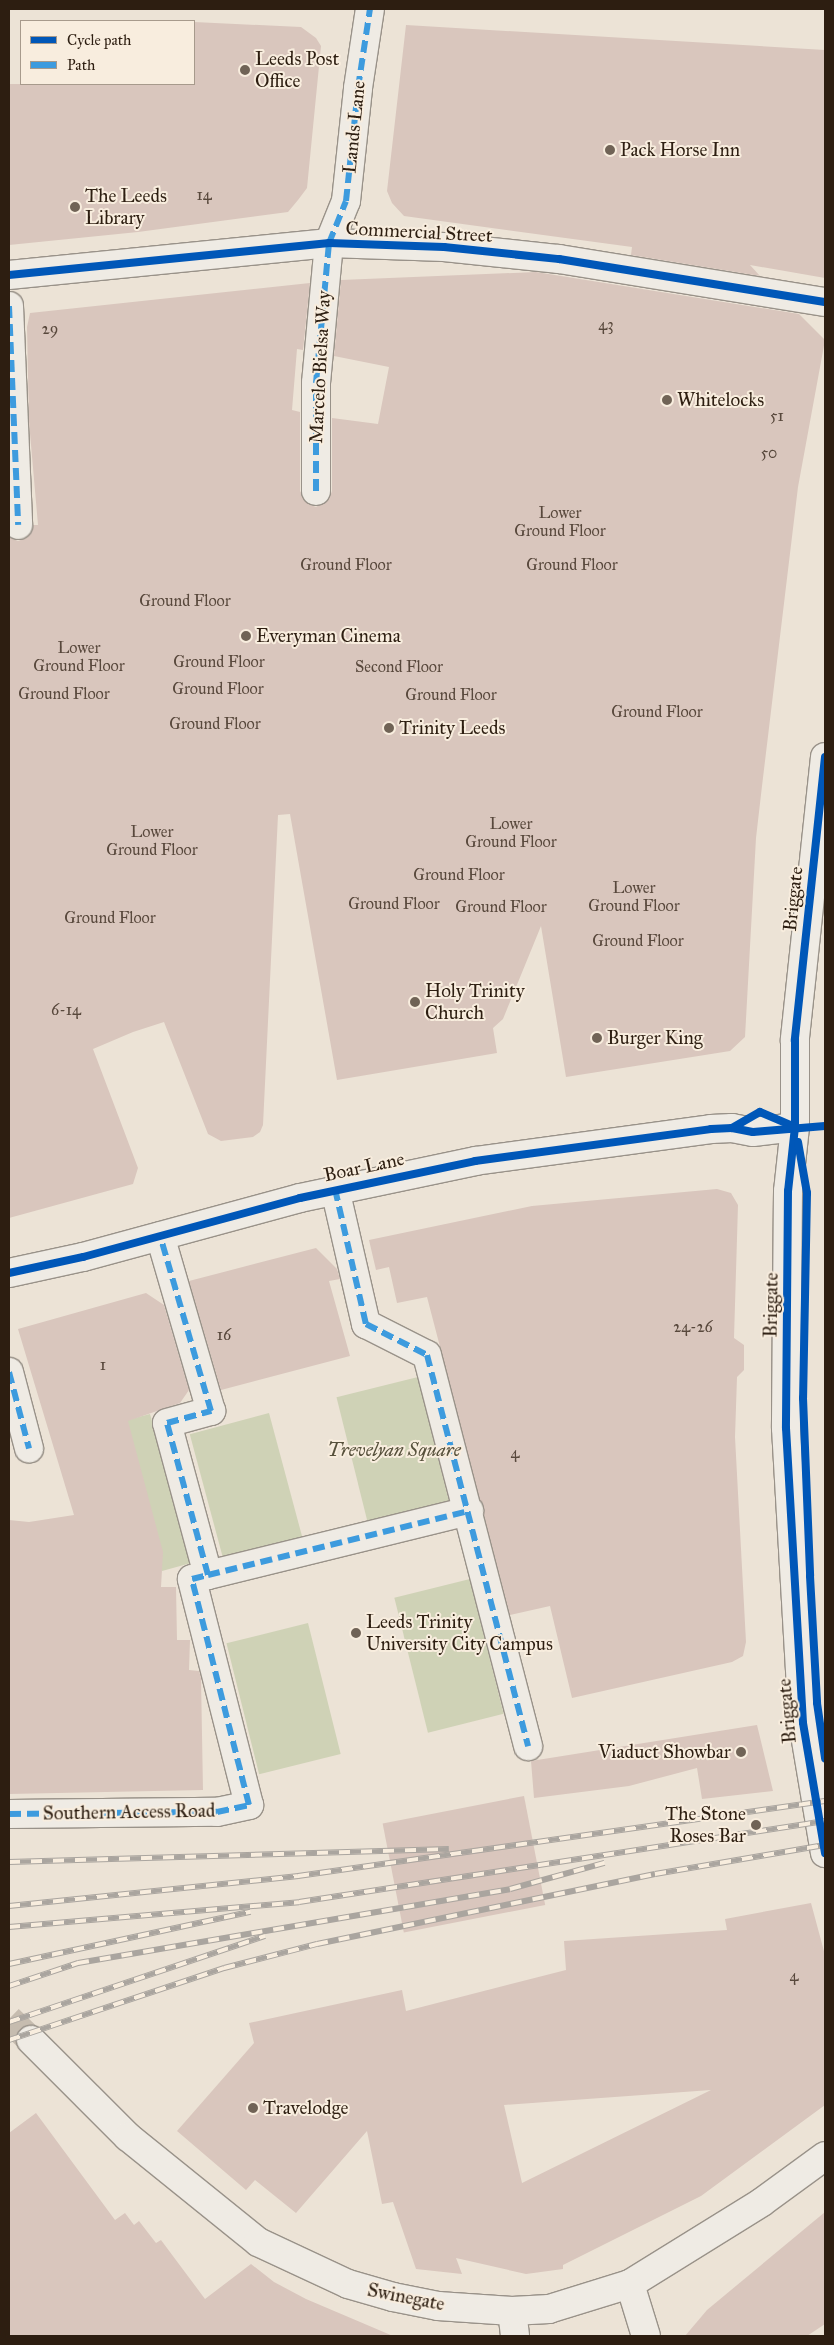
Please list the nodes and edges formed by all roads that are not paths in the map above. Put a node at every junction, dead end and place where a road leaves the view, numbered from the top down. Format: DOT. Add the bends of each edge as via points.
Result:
graph roads {
  1 [pos="370,9"];
  2 [pos="329,243"];
  3 [pos="9,275"];
  4 [pos="825,302"];
  5 [pos="9,306"];
  6 [pos="316,491"];
  7 [pos="18,525"];
  8 [pos="825,756"];
  9 [pos="795,1127"];
  10 [pos="336,1189"];
  11 [pos="160,1236"];
  12 [pos="9,1272"];
  13 [pos="9,1372"];
  14 [pos="29,1448"];
  15 [pos="469,1511"];
  16 [pos="208,1575"];
  17 [pos="528,1746"];
  18 [pos="9,1814"];
  19 [pos="825,1853"];
  20 [pos="31,2040"];
  21 [pos="825,2156"];
  22 [pos="630,2284"];
  23 [pos="514,2324"];
  24 [pos="646,2336"];
  1 -- 2 [label="street, Lands Lane" via="346,201"];
  2 -- 3 [label="street, Commercial Street"];
  2 -- 4 [label="street, Commercial Street" via="444,247 559,259"];
  2 -- 6 [label="street, Marcelo Bielsa Way" via="316,383"];
  5 -- 7 [label="street"];
  8 -- 9 [label="street, Briggate" via="795,1040"];
  9 -- 10 [label="street, Boar Lane" via="753,1132 732,1128 475,1161"];
  9 -- 19 [label="street, Briggate" via="788,1191 786,1428 803,1724"];
  10 -- 11 [label="street, Boar Lane"];
  10 -- 15 [label="street" via="366,1324 427,1355"];
  11 -- 12 [label="street, Boar Lane"];
  11 -- 16 [label="street" via="210,1411 167,1422"];
  13 -- 14 [label="street"];
  15 -- 16 [label="street" via="340,1547"];
  15 -- 17 [label="street"];
  16 -- 18 [label="street, Southern Access Road" via="192,1579 249,1804 217,1812"];
  20 -- 23 [label="street, Swinegate" via="128,2136 258,2242 348,2284 393,2298"];
  21 -- 22 [label="street, Swinegate" via="762,2202"];
  22 -- 23 [label="street, Swinegate" via="549,2309"];
  22 -- 24 [label="street"];
}
